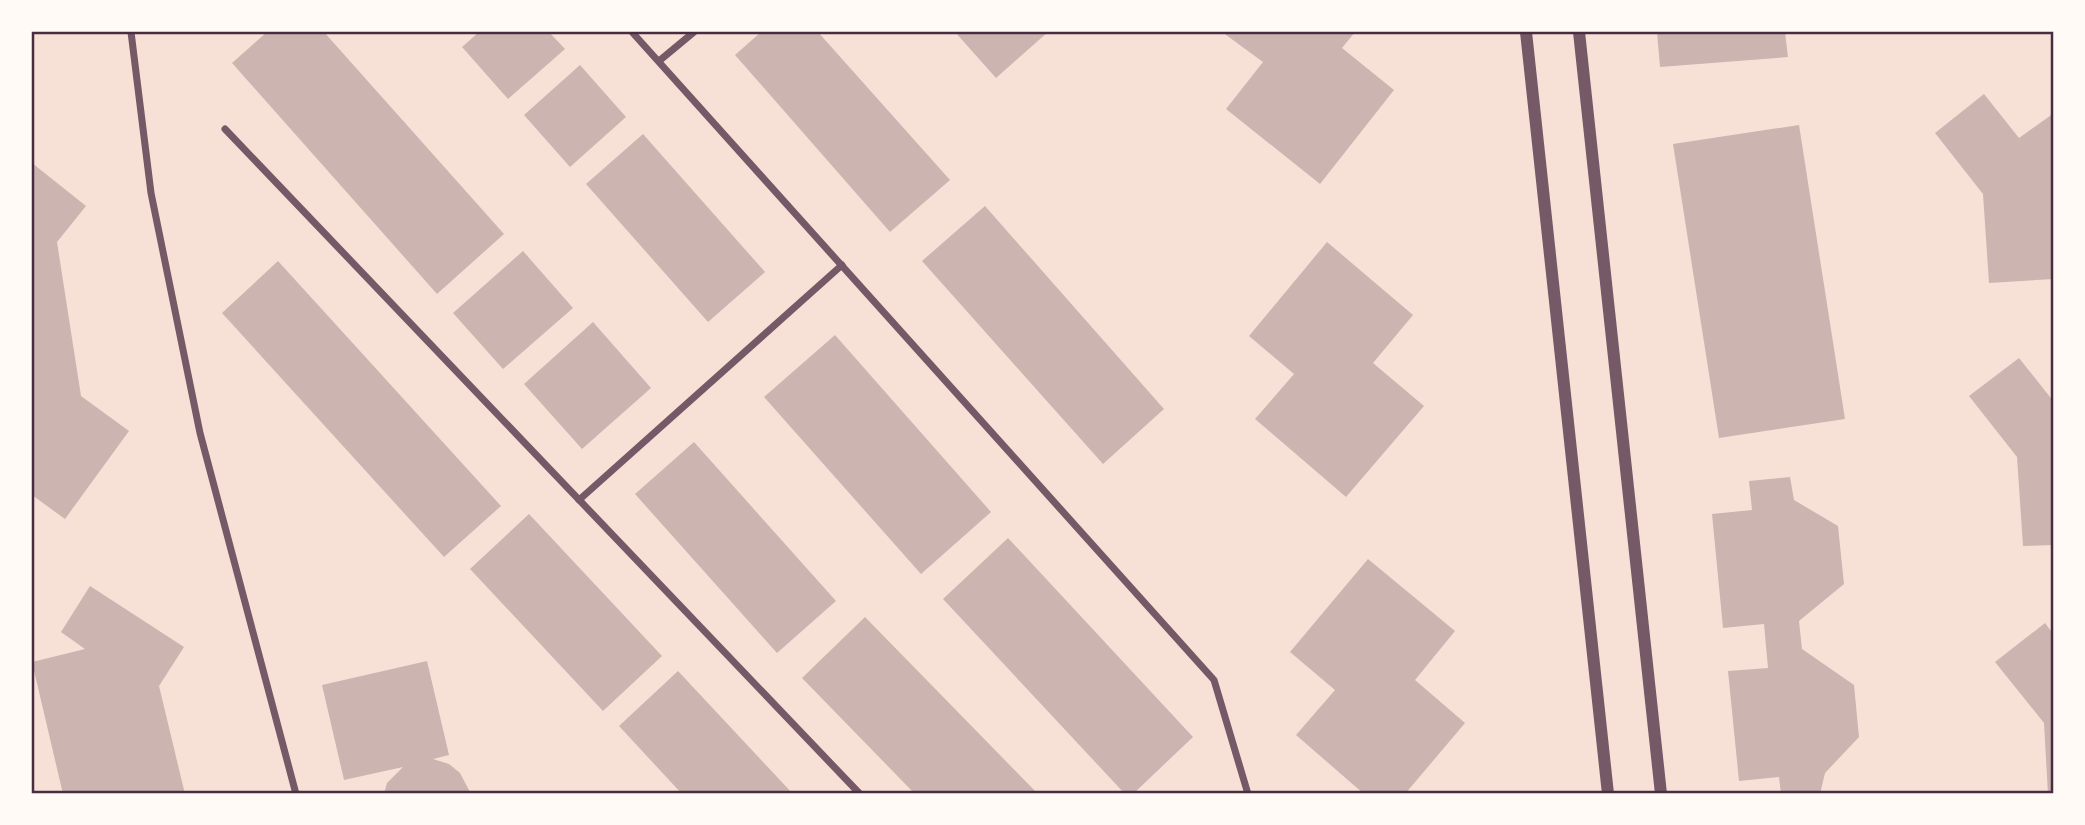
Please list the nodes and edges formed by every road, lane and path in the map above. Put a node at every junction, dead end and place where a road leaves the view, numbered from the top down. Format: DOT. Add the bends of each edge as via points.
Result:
graph roads {
  1 [pos="131,32"];
  2 [pos="632,32"];
  3 [pos="694,32"];
  4 [pos="1527,32"];
  5 [pos="1579,32"];
  6 [pos="659,61"];
  7 [pos="225,129"];
  8 [pos="842,265"];
  9 [pos="579,500"];
  10 [pos="296,793"];
  11 [pos="860,793"];
  12 [pos="1248,793"];
  13 [pos="1608,793"];
  14 [pos="1661,793"];
  1 -- 10 [label="street" via="151,193 200,433"];
  2 -- 6 [label="street"];
  3 -- 6 [label="street"];
  4 -- 13 [label="street"];
  5 -- 14 [label="street"];
  6 -- 8 [label="street"];
  7 -- 9 [label="street"];
  8 -- 9 [label="street"];
  8 -- 12 [label="street" via="1214,680"];
  9 -- 11 [label="street"];
}
